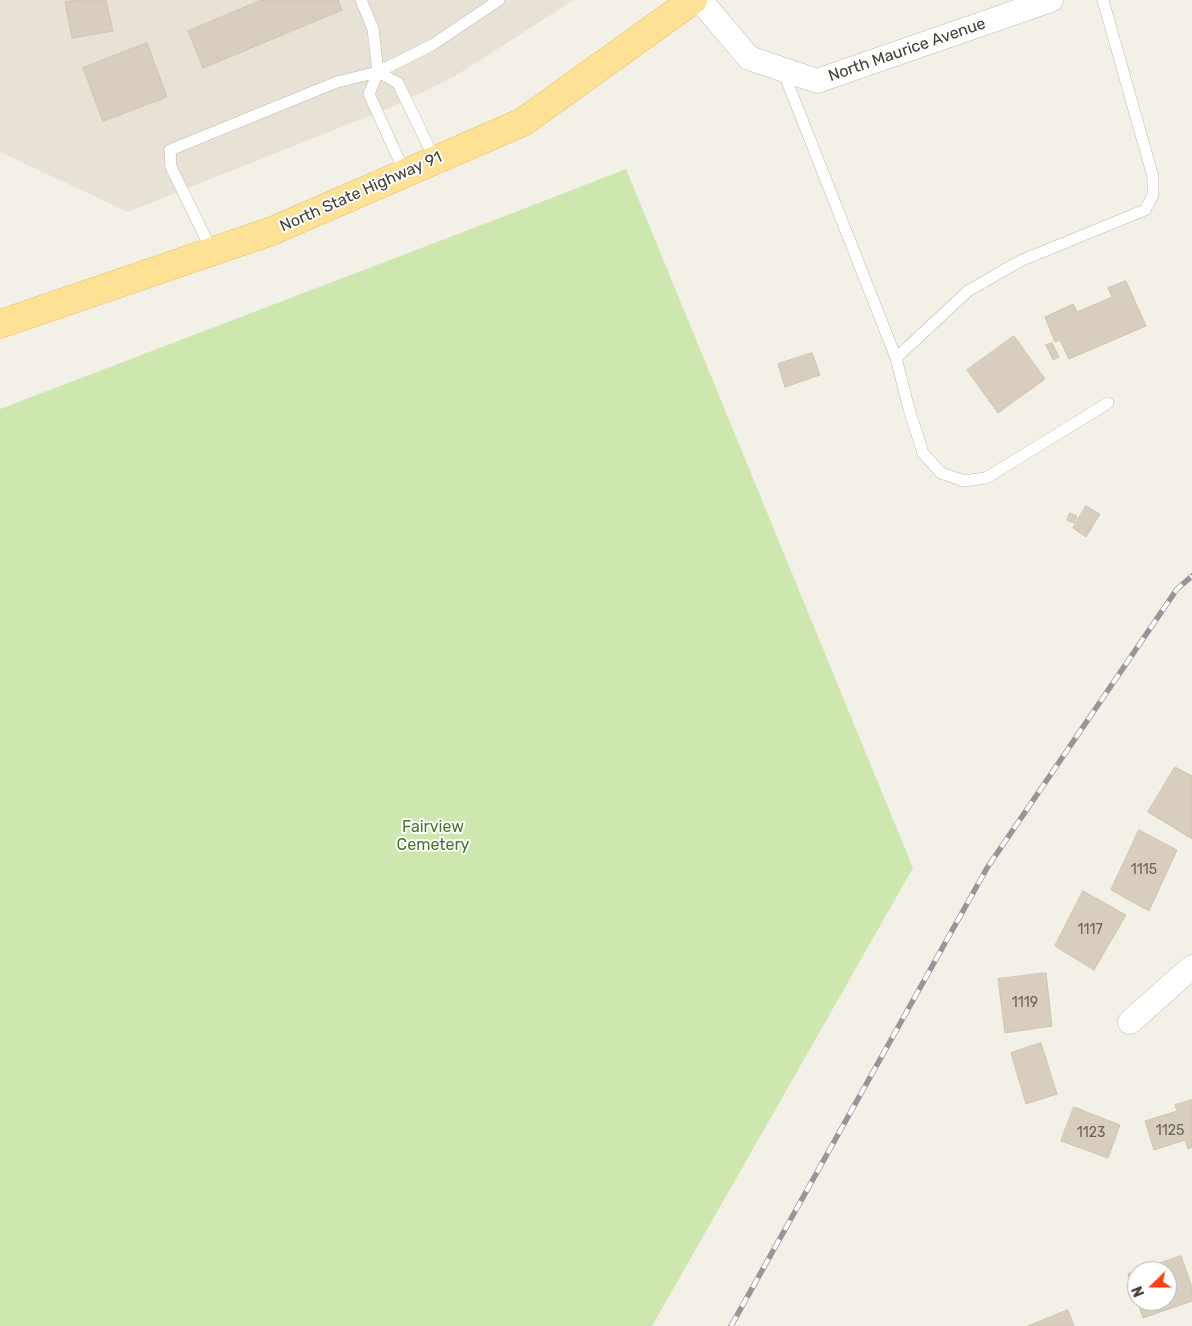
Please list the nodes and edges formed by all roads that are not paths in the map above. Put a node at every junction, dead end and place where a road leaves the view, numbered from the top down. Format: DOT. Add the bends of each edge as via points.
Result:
graph roads {
  1 [pos="361,0"];
  2 [pos="500,0"];
  3 [pos="693,0"];
  4 [pos="700,0"];
  5 [pos="1051,0"];
  6 [pos="1103,0"];
  7 [pos="782,69"];
  8 [pos="378,72"];
  9 [pos="435,160"];
  10 [pos="405,173"];
  11 [pos="212,252"];
  12 [pos="0,324"];
  13 [pos="896,358"];
  14 [pos="1108,403"];
  15 [pos="1192,966"];
  16 [pos="1130,1022"];
  1 -- 8 [label="lane" via="373,29"];
  2 -- 8 [label="lane" via="432,45"];
  3 -- 9 [label="main road, North State Highway 91" via="523,122"];
  4 -- 7 [label="street, North Maurice Avenue" via="749,58"];
  5 -- 7 [label="street, North Maurice Avenue" via="817,81"];
  6 -- 13 [label="lane" via="1153,177 1153,195 1145,210 1020,260 968,291"];
  7 -- 13 [label="lane"];
  8 -- 9 [label="lane" via="398,84"];
  8 -- 10 [label="lane" via="369,94"];
  8 -- 11 [label="lane" via="337,82 170,150 171,167"];
  9 -- 10 [label="main road, North State Highway 91"];
  10 -- 11 [label="main road, North State Highway 91" via="272,231"];
  11 -- 12 [label="main road, North State Highway 91"];
  13 -- 14 [label="lane" via="923,453 941,473 964,480 986,478"];
  15 -- 16 [label="street"];
}
